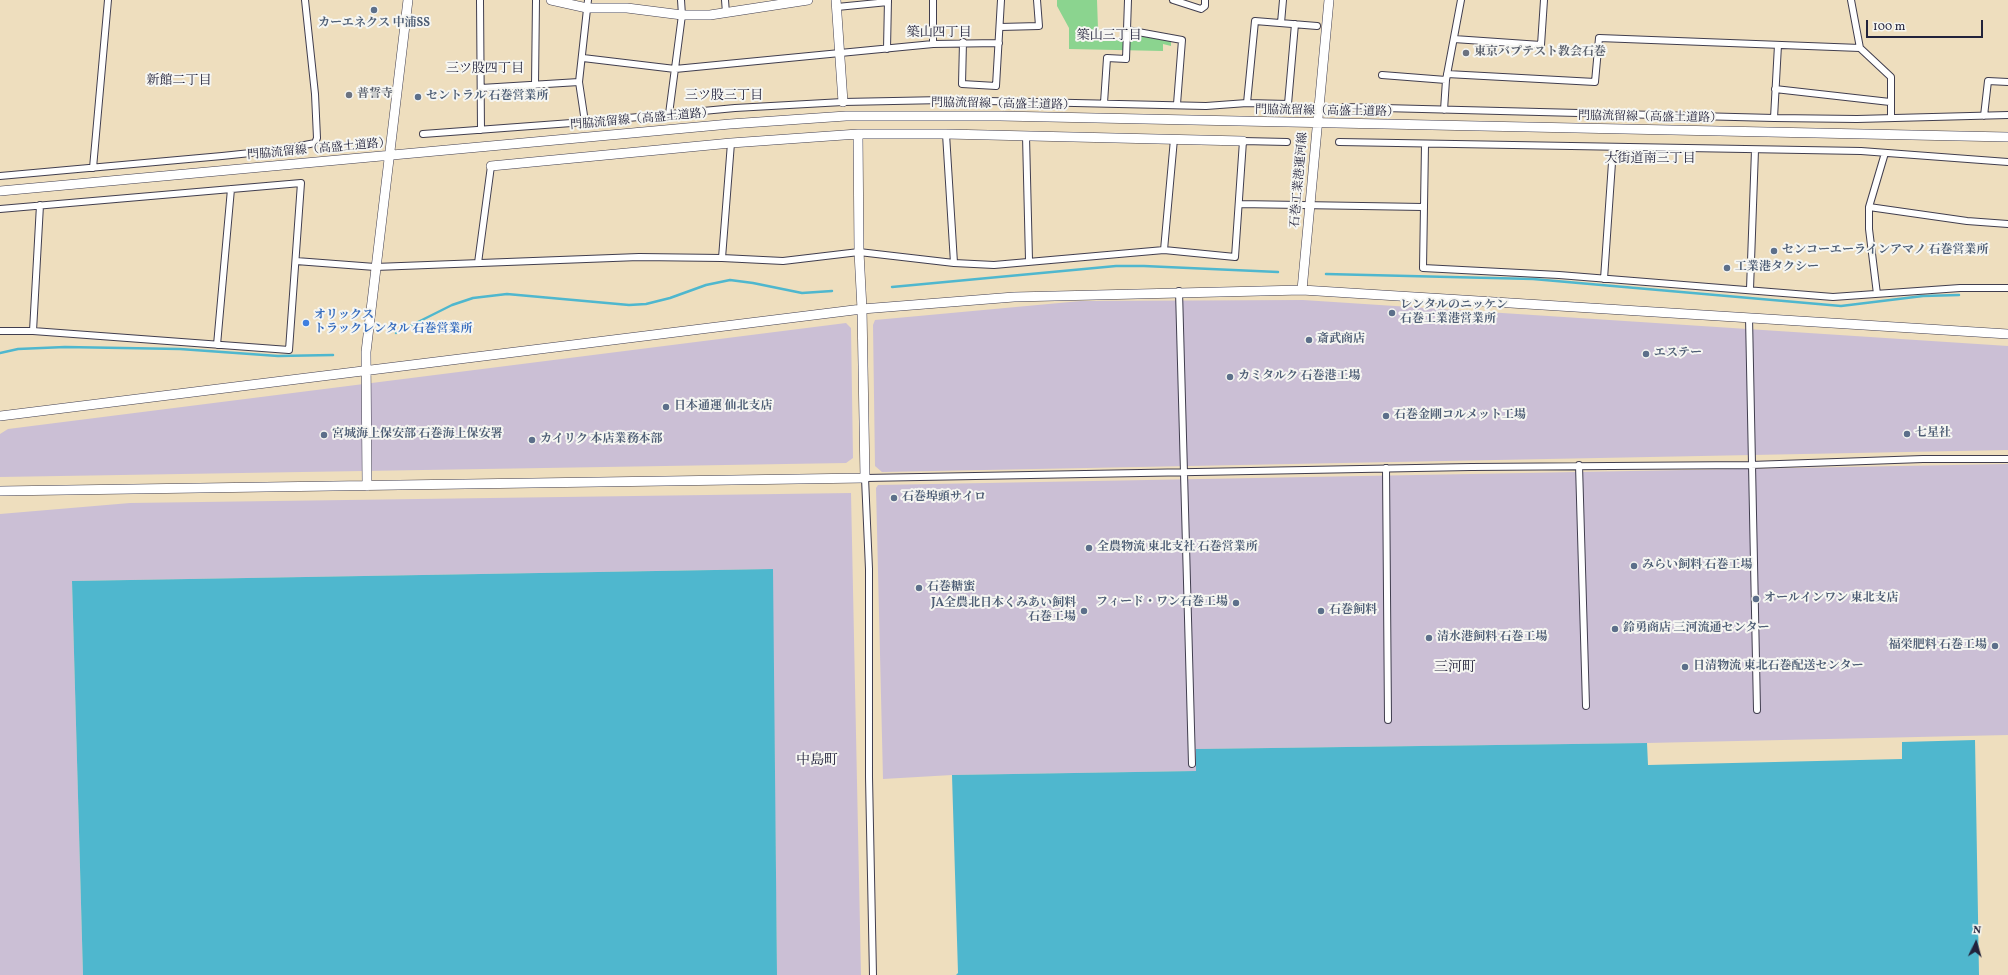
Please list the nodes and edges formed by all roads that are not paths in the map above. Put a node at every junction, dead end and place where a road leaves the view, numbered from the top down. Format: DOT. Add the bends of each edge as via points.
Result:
graph roads {
  1 [pos="108,0"];
  2 [pos="305,0"];
  3 [pos="408,0"];
  4 [pos="480,0"];
  5 [pos="536,0"];
  6 [pos="551,0"];
  7 [pos="681,0"];
  8 [pos="725,0"];
  9 [pos="808,0"];
  10 [pos="933,0"];
  11 [pos="1001,0"];
  12 [pos="1038,0"];
  13 [pos="1128,0"];
  14 [pos="1173,0"];
  15 [pos="1205,0"];
  16 [pos="1283,0"];
  17 [pos="1329,0"];
  18 [pos="1457,0"];
  19 [pos="1461,0"];
  20 [pos="1544,0"];
  21 [pos="1851,0"];
  22 [pos="888,1"];
  23 [pos="587,4"];
  24 [pos="837,4"];
  25 [pos="726,13"];
  26 [pos="682,15"];
  27 [pos="1281,23"];
  28 [pos="1295,24"];
  29 [pos="1317,26"];
  30 [pos="1000,27"];
  31 [pos="1127,30"];
  32 [pos="1454,39"];
  33 [pos="962,42"];
  34 [pos="999,43"];
  35 [pos="933,44"];
  36 [pos="1778,45"];
  37 [pos="1860,48"];
  38 [pos="887,49"];
  39 [pos="841,54"];
  40 [pos="583,58"];
  41 [pos="675,69"];
  42 [pos="1382,75"];
  43 [pos="1447,77"];
  44 [pos="579,82"];
  45 [pos="2008,82"];
  46 [pos="535,85"];
  47 [pos="481,88"];
  48 [pos="1775,90"];
  49 [pos="843,102"];
  50 [pos="1890,102"];
  51 [pos="1104,103"];
  52 [pos="1247,103"];
  53 [pos="1177,104"];
  54 [pos="1344,107"];
  55 [pos="1444,110"];
  56 [pos="669,114"];
  57 [pos="1984,116"];
  58 [pos="2008,116"];
  59 [pos="1774,118"];
  60 [pos="1891,118"];
  61 [pos="585,122"];
  62 [pos="1317,124"];
  63 [pos="482,130"];
  64 [pos="423,134"];
  65 [pos="858,134"];
  66 [pos="946,134"];
  67 [pos="1026,136"];
  68 [pos="2008,137"];
  69 [pos="1174,139"];
  70 [pos="1243,140"];
  71 [pos="1287,142"];
  72 [pos="1339,142"];
  73 [pos="731,143"];
  74 [pos="1424,145"];
  75 [pos="1613,148"];
  76 [pos="1755,150"];
  77 [pos="1885,153"];
  78 [pos="390,156"];
  79 [pos="2008,162"];
  80 [pos="491,166"];
  81 [pos="93,168"];
  82 [pos="0,176"];
  83 [pos="231,189"];
  84 [pos="0,191"];
  85 [pos="1239,204"];
  86 [pos="40,205"];
  87 [pos="1310,205"];
  88 [pos="1423,207"];
  89 [pos="1870,207"];
  90 [pos="0,209"];
  91 [pos="2008,224"];
  92 [pos="1164,250"];
  93 [pos="859,252"];
  94 [pos="722,258"];
  95 [pos="1029,260"];
  96 [pos="296,262"];
  97 [pos="478,263"];
  98 [pos="954,263"];
  99 [pos="375,267"];
  100 [pos="1604,279"];
  101 [pos="2008,288"];
  102 [pos="1750,289"];
  103 [pos="1302,290"];
  104 [pos="1179,292"];
  105 [pos="1877,294"];
  106 [pos="862,310"];
  107 [pos="1750,317"];
  108 [pos="0,331"];
  109 [pos="33,331"];
  110 [pos="2008,334"];
  111 [pos="217,345"];
  112 [pos="365,372"];
  113 [pos="0,416"];
  114 [pos="2008,459"];
  115 [pos="1579,465"];
  116 [pos="1751,465"];
  117 [pos="1386,468"];
  118 [pos="1184,472"];
  119 [pos="865,478"];
  120 [pos="367,486"];
  121 [pos="0,491"];
  122 [pos="1586,706"];
  123 [pos="1757,710"];
  124 [pos="1388,720"];
  125 [pos="1192,764"];
  126 [pos="873,975"];
  1 -- 81 [label="street"];
  2 -- 81 [label="street" via="315,94 315,143 272,151"];
  3 -- 78 [label="street"];
  4 -- 47 [label="street"];
  5 -- 46 [label="street"];
  6 -- 23 [label="street"];
  7 -- 26 [label="street"];
  8 -- 25 [label="street"];
  9 -- 25 [label="street"];
  10 -- 35 [label="street"];
  11 -- 30 [label="street"];
  12 -- 30 [label="street" via="1038,26"];
  13 -- 31 [label="street"];
  14 -- 15 [label="street" via="1201,9 1205,6"];
  16 -- 27 [label="street"];
  17 -- 62 [label="street, 石巻工業港運河線"];
  18 -- 19 [label="street"];
  19 -- 32 [label="street"];
  20 -- 32 [label="street" via="1541,45"];
  21 -- 37 [label="street"];
  22 -- 24 [label="street"];
  22 -- 38 [label="street"];
  23 -- 26 [label="street"];
  23 -- 40 [label="street"];
  24 -- 39 [label="street"];
  25 -- 26 [label="street"];
  26 -- 41 [label="street"];
  27 -- 28 [label="street"];
  27 -- 52 [label="street" via="1255,21"];
  28 -- 29 [label="street"];
  28 -- 52 [label="street" via="1288,104"];
  30 -- 34 [label="street"];
  31 -- 51 [label="street" via="1126,59 1107,58"];
  31 -- 53 [label="street" via="1182,40"];
  32 -- 43 [label="street"];
  33 -- 34 [label="street"];
  33 -- 34 [label="street" via="962,84 996,86"];
  33 -- 35 [label="street"];
  35 -- 38 [label="street"];
  36 -- 37 [label="street"];
  36 -- 43 [label="street" via="1599,38 1595,82"];
  36 -- 48 [label="street"];
  37 -- 50 [label="street" via="1891,77"];
  38 -- 39 [label="street"];
  39 -- 41 [label="street"];
  39 -- 49 [label="street"];
  40 -- 41 [label="street"];
  40 -- 44 [label="street"];
  41 -- 56 [label="street"];
  42 -- 43 [label="street"];
  43 -- 55 [label="street"];
  44 -- 46 [label="street"];
  44 -- 61 [label="street"];
  45 -- 57 [label="street" via="1988,81"];
  46 -- 47 [label="street"];
  47 -- 63 [label="street"];
  48 -- 50 [label="street"];
  48 -- 59 [label="street"];
  49 -- 51 [label="street" via="944,100"];
  49 -- 56 [label="street"];
  50 -- 60 [label="street"];
  51 -- 53 [label="street"];
  52 -- 53 [label="street" via="1206,106"];
  54 -- 55 [label="street"];
  55 -- 59 [label="street"];
  56 -- 61 [label="street"];
  57 -- 58 [label="street"];
  57 -- 60 [label="street"];
  59 -- 60 [label="street"];
  61 -- 63 [label="street"];
  62 -- 68 [label="street, 門脇流留線（高盛土道路）"];
  62 -- 78 [label="street, 門脇流留線（高盛土道路）" via="1000,116 846,116 730,124"];
  62 -- 87 [label="street, 石巻工業港運河線"];
  63 -- 64 [label="street"];
  65 -- 66 [label="street"];
  65 -- 73 [label="street"];
  65 -- 93 [label="street"];
  66 -- 67 [label="street"];
  66 -- 98 [label="street"];
  67 -- 69 [label="street"];
  67 -- 95 [label="street"];
  69 -- 70 [label="street"];
  69 -- 92 [label="street"];
  70 -- 71 [label="street"];
  70 -- 85 [label="street"];
  72 -- 74 [label="street"];
  73 -- 80 [label="street"];
  73 -- 94 [label="street"];
  74 -- 75 [label="street"];
  74 -- 88 [label="street"];
  75 -- 76 [label="street"];
  75 -- 100 [label="street"];
  76 -- 77 [label="street"];
  76 -- 102 [label="street"];
  77 -- 79 [label="street"];
  77 -- 89 [label="street"];
  78 -- 84 [label="street, 門脇流留線（高盛土道路）"];
  78 -- 99 [label="street"];
  80 -- 97 [label="street"];
  81 -- 82 [label="street"];
  83 -- 86 [label="street"];
  83 -- 96 [label="street" via="301,183"];
  83 -- 111 [label="street"];
  85 -- 87 [label="street"];
  85 -- 92 [label="street" via="1235,257"];
  86 -- 90 [label="street"];
  86 -- 109 [label="street"];
  87 -- 88 [label="street"];
  87 -- 103 [label="street, 石巻工業港運河線"];
  88 -- 100 [label="street" via="1423,268"];
  89 -- 91 [label="street" via="1967,221"];
  89 -- 105 [label="street" via="1869,229"];
  92 -- 95 [label="street"];
  93 -- 94 [label="street" via="782,261"];
  93 -- 98 [label="street"];
  93 -- 106 [label="street"];
  94 -- 97 [label="street" via="639,257"];
  95 -- 98 [label="street" via="994,264"];
  96 -- 99 [label="street"];
  96 -- 111 [label="street" via="289,350"];
  97 -- 99 [label="street"];
  99 -- 112 [label="street"];
  100 -- 102 [label="street"];
  101 -- 105 [label="street" via="1960,288"];
  102 -- 105 [label="street" via="1809,296"];
  103 -- 104 [label="street"];
  103 -- 107 [label="street"];
  104 -- 106 [label="street" via="1014,296"];
  104 -- 118 [label="street"];
  106 -- 112 [label="street"];
  106 -- 119 [label="street"];
  107 -- 110 [label="street"];
  107 -- 116 [label="street"];
  108 -- 109 [label="street"];
  109 -- 111 [label="street"];
  112 -- 113 [label="street"];
  112 -- 120 [label="street"];
  114 -- 116 [label="street"];
  115 -- 116 [label="street"];
  115 -- 117 [label="street"];
  115 -- 122 [label="street"];
  116 -- 123 [label="street"];
  117 -- 118 [label="street"];
  117 -- 124 [label="street"];
  118 -- 119 [label="street"];
  118 -- 125 [label="street"];
  119 -- 120 [label="street"];
  119 -- 126 [label="street" via="869,569 869,777"];
  120 -- 121 [label="street"];
}
